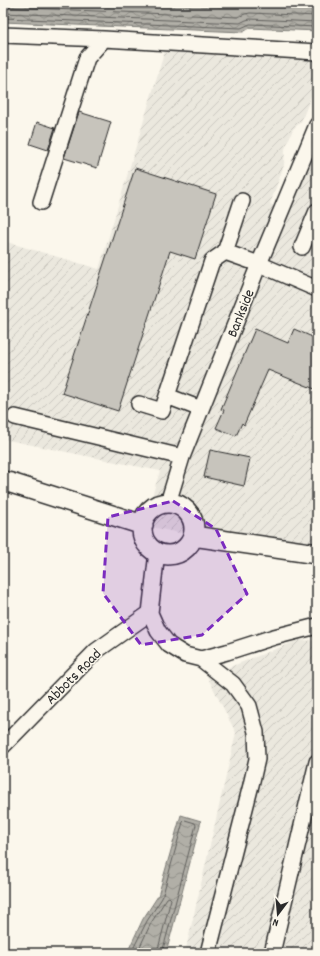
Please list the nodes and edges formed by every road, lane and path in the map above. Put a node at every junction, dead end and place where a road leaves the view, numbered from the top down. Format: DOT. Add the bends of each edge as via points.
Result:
graph roads {
  1 [pos="3,35"];
  2 [pos="104,38"];
  3 [pos="317,52"];
  4 [pos="317,125"];
  5 [pos="242,201"];
  6 [pos="41,202"];
  7 [pos="317,211"];
  8 [pos="302,247"];
  9 [pos="225,252"];
  10 [pos="259,264"];
  11 [pos="317,289"];
  12 [pos="167,396"];
  13 [pos="138,404"];
  14 [pos="201,409"];
  15 [pos="15,417"];
  16 [pos="182,457"];
  17 [pos="3,481"];
  18 [pos="168,503"];
  19 [pos="143,525"];
  20 [pos="193,536"];
  21 [pos="157,552"];
  22 [pos="317,554"];
  23 [pos="150,613"];
  24 [pos="317,626"];
  25 [pos="201,659"];
  26 [pos="3,746"];
  27 [pos="317,762"];
  28 [pos="208,953"];
  29 [pos="272,953"];
  1 -- 2 [label="street"];
  2 -- 3 [label="street"];
  2 -- 6 [label="street" via="87,58"];
  4 -- 10 [label="street, Bankside"];
  5 -- 9 [label="street"];
  7 -- 8 [label="street"];
  9 -- 10 [label="street"];
  9 -- 12 [label="street" via="212,261"];
  10 -- 11 [label="street"];
  10 -- 14 [label="street, Bankside"];
  12 -- 13 [label="street" via="162,411"];
  12 -- 14 [label="street"];
  14 -- 16 [label="street, Bankside"];
  15 -- 16 [label="street"];
  16 -- 18 [label="street, Bankside"];
  17 -- 19 [label="main road"];
  18 -- 19 [label="main road" via="151,509 145,516"];
  18 -- 20 [label="main road" via="177,505 188,513 194,526"];
  19 -- 21 [label="main road" via="145,540"];
  20 -- 21 [label="main road" via="189,544 174,554"];
  20 -- 22 [label="main road"];
  21 -- 23 [label="street"];
  23 -- 25 [label="street" via="158,631 169,645 185,655"];
  23 -- 26 [label="street, Abbots Road" via="96,651"];
  24 -- 25 [label="street"];
  25 -- 28 [label="street" via="233,684 249,706 256,732 257,759"];
  27 -- 29 [label="street"];
}
